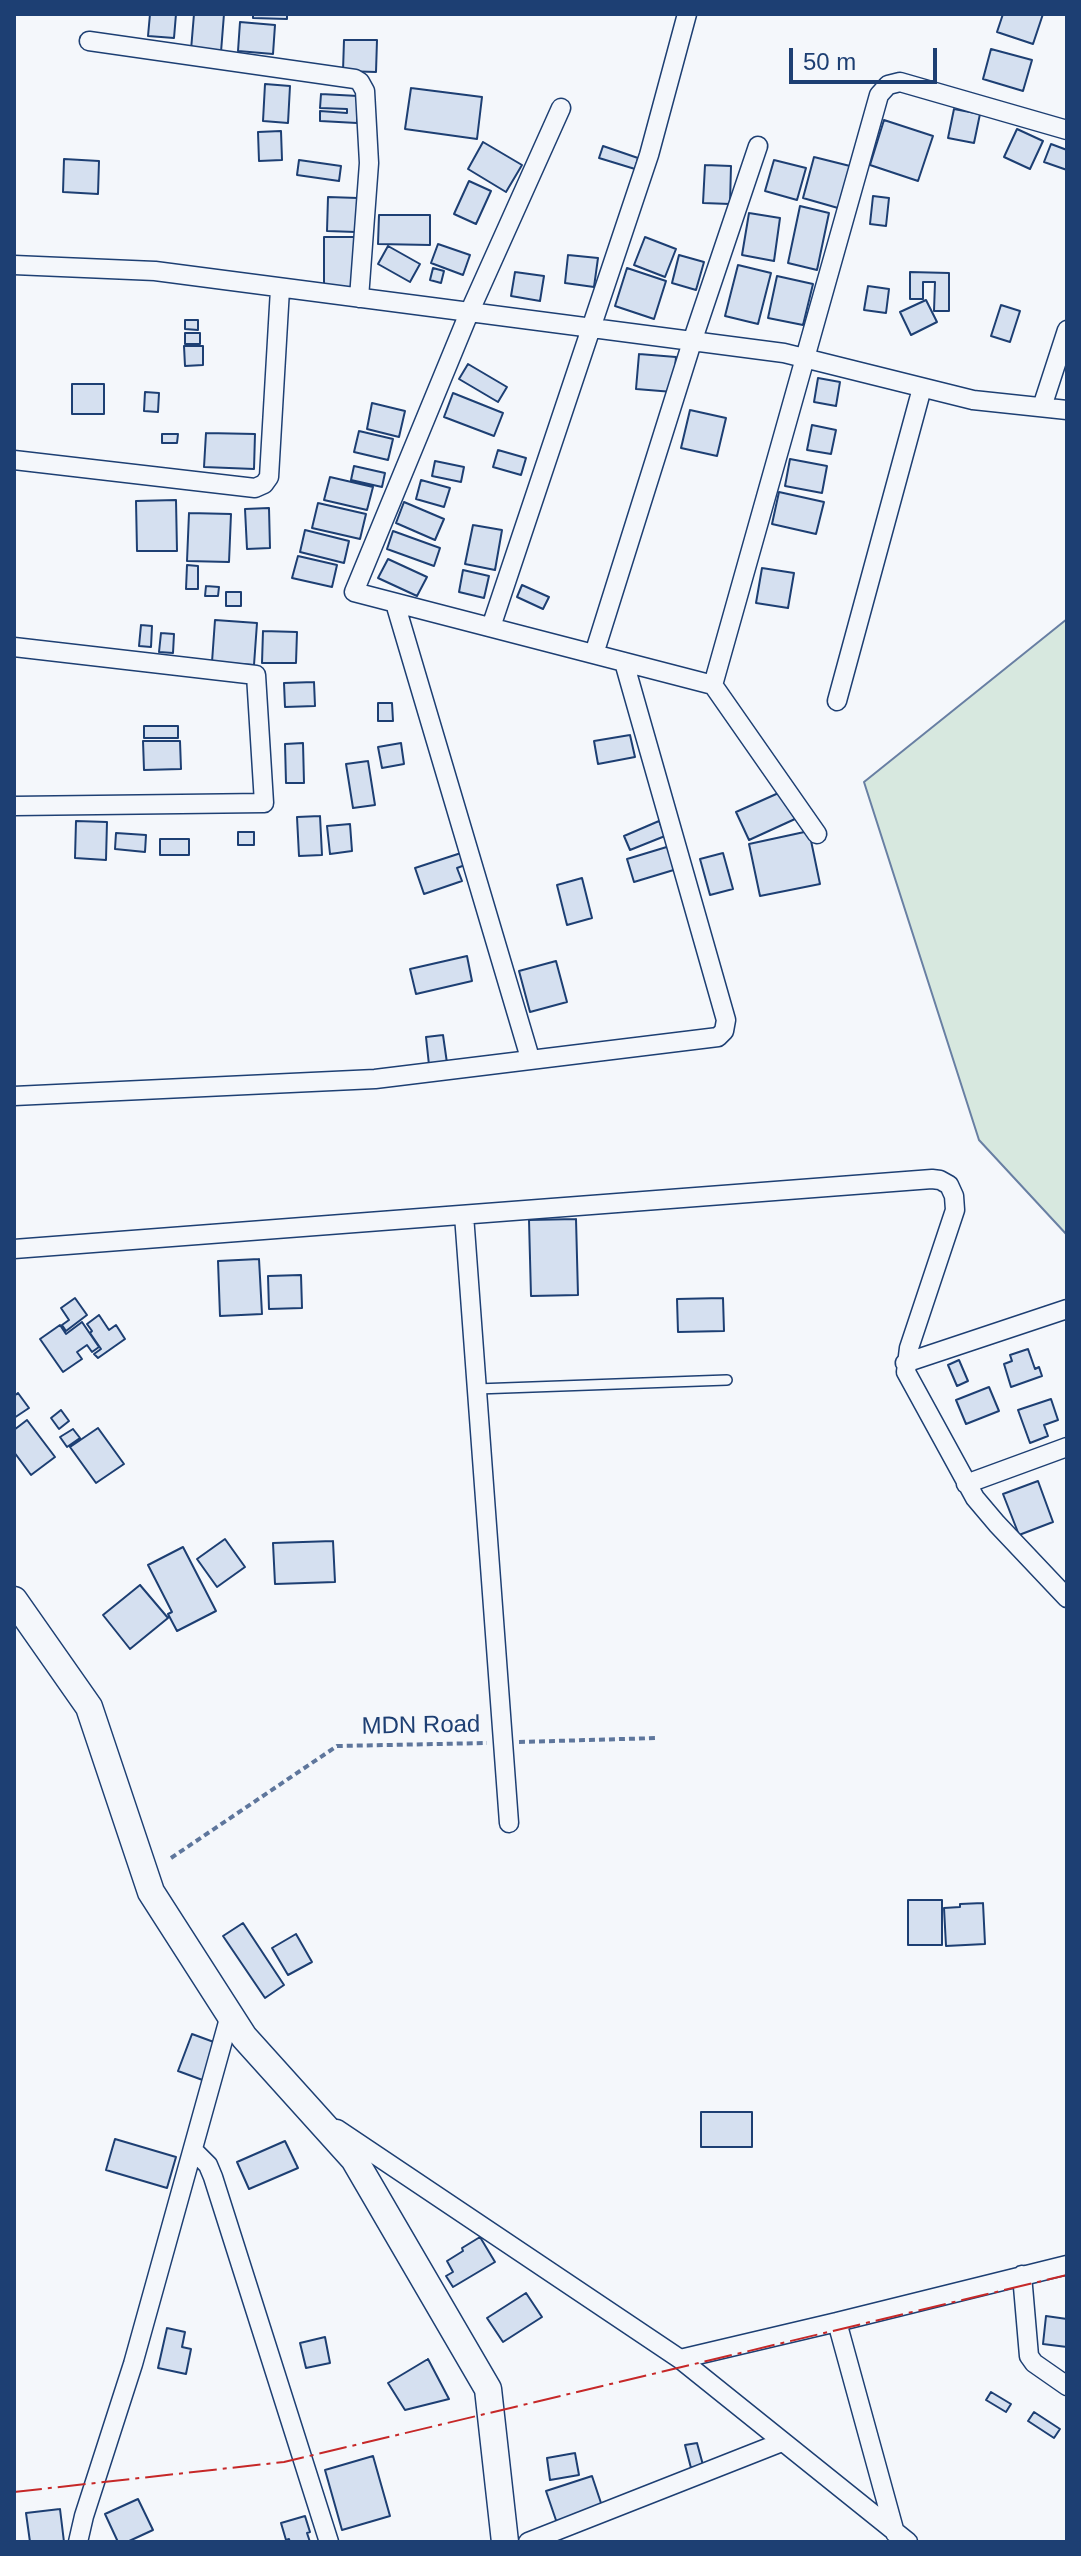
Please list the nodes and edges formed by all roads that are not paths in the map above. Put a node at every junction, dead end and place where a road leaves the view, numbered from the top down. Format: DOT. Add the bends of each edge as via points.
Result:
graph roads {
  1 [pos="687,14"];
  2 [pos="89,41"];
  3 [pos="561,108"];
  4 [pos="1067,130"];
  5 [pos="758,146"];
  6 [pos="14,265"];
  7 [pos="280,289"];
  8 [pos="359,298"];
  9 [pos="469,313"];
  10 [pos="589,329"];
  11 [pos="1067,330"];
  12 [pos="692,342"];
  13 [pos="803,358"];
  14 [pos="922,388"];
  15 [pos="1042,407"];
  16 [pos="1067,410"];
  17 [pos="14,460"];
  18 [pos="395,603"];
  19 [pos="491,627"];
  20 [pos="14,647"];
  21 [pos="594,654"];
  22 [pos="624,662"];
  23 [pos="713,685"];
  24 [pos="837,701"];
  25 [pos="14,806"];
  26 [pos="817,834"];
  27 [pos="530,1058"];
  28 [pos="14,1096"];
  29 [pos="464,1215"];
  30 [pos="14,1249"];
  31 [pos="1067,1309"];
  32 [pos="905,1363"];
  33 [pos="727,1380"];
  34 [pos="477,1389"];
  35 [pos="1067,1447"];
  36 [pos="966,1484"];
  37 [pos="1067,1598"];
  38 [pos="14,1600"];
  39 [pos="509,1823"];
  40 [pos="230,2015"];
  41 [pos="312,2112"];
  42 [pos="193,2150"];
  43 [pos="1067,2265"];
  44 [pos="1022,2275"];
  45 [pos="837,2322"];
  46 [pos="680,2359"];
  47 [pos="1067,2386"];
  48 [pos="782,2442"];
  49 [pos="901,2537"];
  50 [pos="78,2542"];
  51 [pos="329,2542"];
  52 [pos="505,2542"];
  53 [pos="528,2542"];
  1 -- 10 [label="street" via="649,155"];
  2 -- 8 [label="street" via="360,82 369,163"];
  3 -- 9 [label="street"];
  4 -- 13 [label="street" via="900,82 888,85 879,95"];
  5 -- 12 [label="street"];
  6 -- 7 [label="street" via="155,271"];
  7 -- 8 [label="street"];
  7 -- 17 [label="street" via="269,477 264,484 255,488"];
  8 -- 9 [label="street"];
  9 -- 10 [label="street"];
  9 -- 18 [label="street" via="354,592"];
  10 -- 12 [label="street"];
  10 -- 19 [label="street"];
  11 -- 15 [label="street"];
  12 -- 13 [label="street"];
  12 -- 21 [label="street"];
  13 -- 14 [label="street"];
  13 -- 23 [label="street"];
  14 -- 15 [label="street"];
  14 -- 24 [label="street"];
  15 -- 16 [label="street"];
  18 -- 19 [label="street"];
  18 -- 27 [label="street"];
  19 -- 21 [label="street"];
  20 -- 25 [label="street" via="256,675 264,803"];
  21 -- 22 [label="street"];
  22 -- 23 [label="street"];
  22 -- 27 [label="street" via="726,1020 724,1031 718,1037"];
  23 -- 26 [label="street"];
  27 -- 28 [label="street" via="375,1079"];
  29 -- 30 [label="street"];
  29 -- 32 [label="street" via="940,1180 949,1185 955,1210"];
  29 -- 34 [label="street"];
  31 -- 32 [label="street"];
  32 -- 36 [label="street" via="908,1380"];
  33 -- 34 [label="lane"];
  34 -- 39 [label="street"];
  35 -- 36 [label="street"];
  36 -- 37 [label="street"];
  38 -- 40 [label="main road" via="89,1707 151,1892"];
  40 -- 41 [label="main road"];
  40 -- 42 [label="street"];
  41 -- 46 [label="street"];
  41 -- 52 [label="main road" via="354,2159 488,2389"];
  42 -- 50 [label="street"];
  42 -- 51 [label="street" via="213,2177"];
  43 -- 44 [label="street"];
  44 -- 45 [label="street"];
  44 -- 47 [label="street" via="1029,2356"];
  45 -- 46 [label="street"];
  45 -- 49 [label="street"];
  46 -- 48 [label="street"];
  48 -- 49 [label="street"];
  48 -- 53 [label="street"];
}
